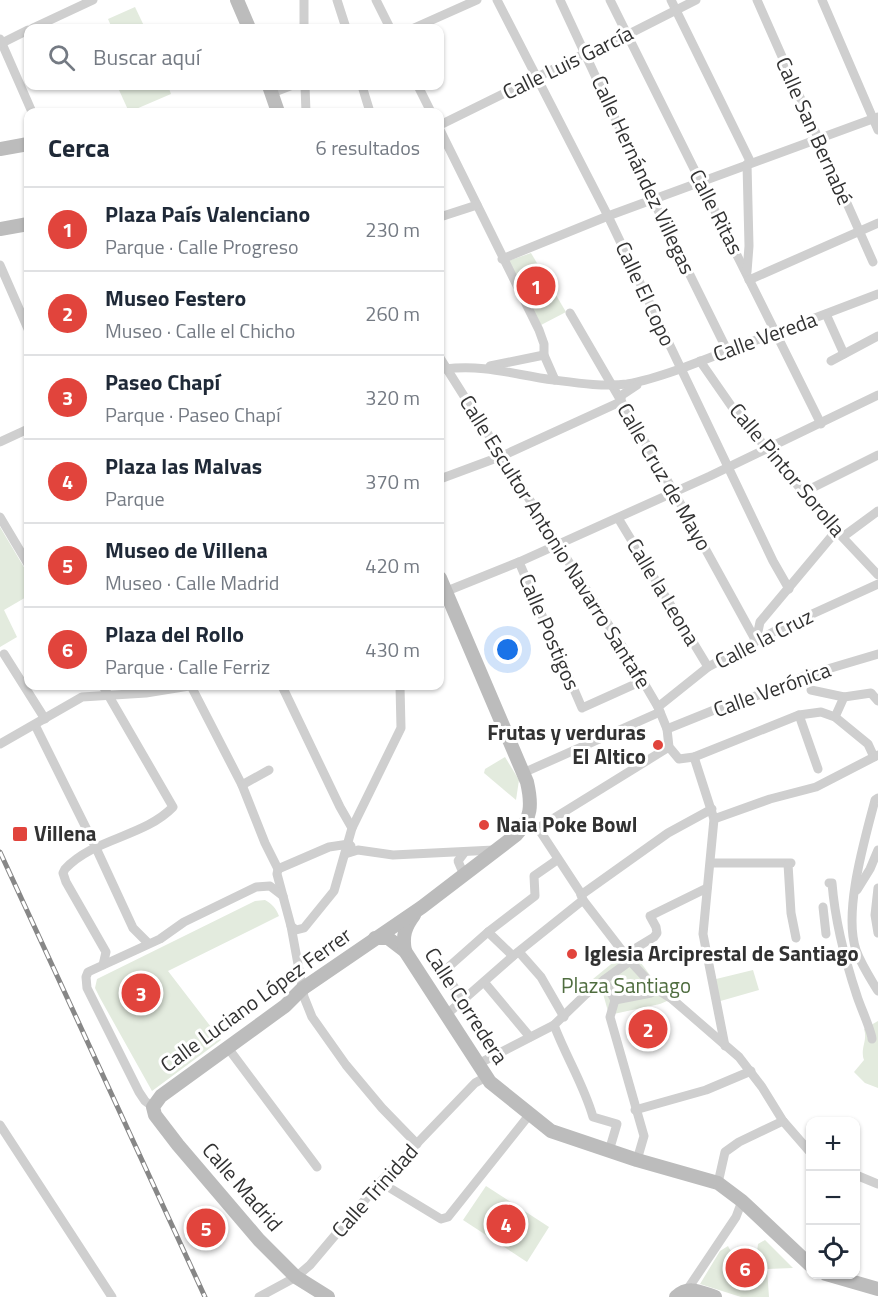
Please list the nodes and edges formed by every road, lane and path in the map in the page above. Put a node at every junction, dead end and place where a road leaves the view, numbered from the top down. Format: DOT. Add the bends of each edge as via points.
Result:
graph roads {
  1 [pos="93,0"];
  2 [pos="237,0"];
  3 [pos="304,0"];
  4 [pos="337,0"];
  5 [pos="376,0"];
  6 [pos="477,0"];
  7 [pos="497,0"];
  8 [pos="560,0"];
  9 [pos="610,0"];
  10 [pos="671,0"];
  11 [pos="696,0"];
  12 [pos="757,0"];
  13 [pos="822,0"];
  14 [pos="676,9"];
  15 [pos="42,24"];
  16 [pos="247,24"];
  17 [pos="304,24"];
  18 [pos="345,24"];
  19 [pos="388,24"];
  20 [pos="423,24"];
  21 [pos="24,32"];
  22 [pos="627,35"];
  23 [pos="1,41"];
  24 [pos="585,53"];
  25 [pos="537,77"];
  26 [pos="271,90"];
  27 [pos="305,90"];
  28 [pos="364,90"];
  29 [pos="420,90"];
  30 [pos="30,108"];
  31 [pos="277,108"];
  32 [pos="306,108"];
  33 [pos="369,108"];
  34 [pos="429,108"];
  35 [pos="875,118"];
  36 [pos="444,123"];
  37 [pos="878,130"];
  38 [pos="444,138"];
  39 [pos="817,138"];
  40 [pos="24,145"];
  41 [pos="0,149"];
  42 [pos="749,164"];
  43 [pos="700,182"];
  44 [pos="653,200"];
  45 [pos="477,205"];
  46 [pos="444,216"];
  47 [pos="608,216"];
  48 [pos="878,223"];
  49 [pos="24,225"];
  50 [pos="0,229"];
  51 [pos="859,231"];
  52 [pos="502,260"];
  53 [pos="873,262"];
  54 [pos="0,265"];
  55 [pos="748,276"];
  56 [pos="878,294"];
  57 [pos="570,314"];
  58 [pos="826,314"];
  59 [pos="24,320"];
  60 [pos="775,332"];
  61 [pos="878,336"];
  62 [pos="728,350"];
  63 [pos="844,354"];
  64 [pos="544,355"];
  65 [pos="700,361"];
  66 [pos="831,361"];
  67 [pos="485,367"];
  68 [pos="445,369"];
  69 [pos="680,369"];
  70 [pos="651,379"];
  71 [pos="555,380"];
  72 [pos="610,384"];
  73 [pos="878,395"];
  74 [pos="620,402"];
  75 [pos="821,424"];
  76 [pos="24,431"];
  77 [pos="0,442"];
  78 [pos="768,450"];
  79 [pos="878,454"];
  80 [pos="502,456"];
  81 [pos="729,467"];
  82 [pos="444,478"];
  83 [pos="675,492"];
  84 [pos="804,492"];
  85 [pos="878,511"];
  86 [pos="0,517"];
  87 [pos="618,518"];
  88 [pos="840,533"];
  89 [pos="557,544"];
  90 [pos="24,557"];
  91 [pos="519,561"];
  92 [pos="878,575"];
  93 [pos="878,584"];
  94 [pos="444,587"];
  95 [pos="789,589"];
  96 [pos="444,593"];
  97 [pos="756,641"];
  98 [pos="4,654"];
  99 [pos="878,654"];
  100 [pos="708,667"];
  101 [pos="642,681"];
  102 [pos="24,686"];
  103 [pos="27,690"];
  104 [pos="105,690"];
  105 [pos="165,690"];
  106 [pos="192,690"];
  107 [pos="284,690"];
  108 [pos="400,690"];
  109 [pos="811,690"];
  110 [pos="109,696"];
  111 [pos="844,697"];
  112 [pos="878,701"];
  113 [pos="659,709"];
  114 [pos="799,715"];
  115 [pos="835,717"];
  116 [pos="45,719"];
  117 [pos="35,725"];
  118 [pos="667,729"];
  119 [pos="1,744"];
  120 [pos="671,750"];
  121 [pos="876,756"];
  122 [pos="694,757"];
  123 [pos="818,769"];
  124 [pos="269,770"];
  125 [pos="523,773"];
  126 [pos="242,785"];
  127 [pos="878,798"];
  128 [pos="713,814"];
  129 [pos="532,825"];
  130 [pos="352,828"];
  131 [pos="96,848"];
  132 [pos="347,849"];
  133 [pos="497,849"];
  134 [pos="878,850"];
  135 [pos="464,853"];
  136 [pos="557,860"];
  137 [pos="711,863"];
  138 [pos="278,869"];
  139 [pos="464,875"];
  140 [pos="830,883"];
  141 [pos="707,888"];
  142 [pos="878,888"];
  143 [pos="855,895"];
  144 [pos="283,896"];
  145 [pos="582,897"];
  146 [pos="422,907"];
  147 [pos="823,907"];
  148 [pos="291,926"];
  149 [pos="488,932"];
  150 [pos="878,933"];
  151 [pos="381,934"];
  152 [pos="826,934"];
  153 [pos="796,938"];
  154 [pos="148,943"];
  155 [pos="405,951"];
  156 [pos="516,954"];
  157 [pos="628,958"];
  158 [pos="103,965"];
  159 [pos="301,980"];
  160 [pos="604,980"];
  161 [pos="484,982"];
  162 [pos="656,989"];
  163 [pos="878,990"];
  164 [pos="615,1000"];
  165 [pos="463,1001"];
  166 [pos="446,1015"];
  167 [pos="564,1017"];
  168 [pos="554,1025"];
  169 [pos="530,1037"];
  170 [pos="872,1039"];
  171 [pos="725,1046"];
  172 [pos="228,1048"];
  173 [pos="478,1064"];
  174 [pos="751,1071"];
  175 [pos="486,1077"];
  176 [pos="153,1107"];
  177 [pos="635,1110"];
  178 [pos="530,1114"];
  179 [pos="783,1121"];
  180 [pos="0,1125"];
  181 [pos="417,1144"];
  182 [pos="806,1147"];
  183 [pos="609,1150"];
  184 [pos="637,1160"];
  185 [pos="317,1167"];
  186 [pos="860,1177"];
  187 [pos="381,1182"];
  188 [pos="718,1183"];
  189 [pos="878,1184"];
  190 [pos="742,1201"];
  191 [pos="806,1261"];
  192 [pos="296,1276"];
  193 [pos="841,1279"];
  194 [pos="878,1289"];
  195 [pos="682,1293"];
  196 [pos="112,1297"];
  197 [pos="259,1297"];
  198 [pos="328,1297"];
  199 [pos="715,1297"];
  1 -- 15 [label="street"];
  2 -- 16 [label="street"];
  3 -- 17 [label="street"];
  4 -- 18 [label="street"];
  5 -- 19 [label="street"];
  6 -- 20 [label="street"];
  7 -- 25 [label="street, Calle El Copo"];
  8 -- 24 [label="street, Calle Hernández Villegas"];
  9 -- 22 [label="street, Calle Ritas"];
  10 -- 14 [label="street"];
  11 -- 14 [label="street, Calle Luis García"];
  12 -- 39 [label="street, Calle San Bernabé"];
  13 -- 35 [label="street"];
  14 -- 22 [label="street, Calle Luis García"];
  14 -- 42 [label="street"];
  21 -- 23 [label="street"];
  22 -- 24 [label="street, Calle Luis García"];
  22 -- 43 [label="street, Calle Ritas"];
  23 -- 30 [label="street"];
  24 -- 25 [label="street, Calle Luis García"];
  24 -- 44 [label="street, Calle Hernández Villegas"];
  25 -- 36 [label="street, Calle Luis García"];
  25 -- 47 [label="street, Calle El Copo"];
  26 -- 31 [label="street"];
  27 -- 32 [label="street"];
  28 -- 33 [label="street"];
  29 -- 34 [label="street"];
  35 -- 37 [label="street"];
  35 -- 39 [label="street"];
  38 -- 45 [label="street"];
  39 -- 42 [label="street"];
  39 -- 51 [label="street, Calle San Bernabé"];
  40 -- 41 [label="street"];
  42 -- 43 [label="street"];
  42 -- 55 [label="street"];
  43 -- 44 [label="street"];
  43 -- 55 [label="street, Calle Ritas"];
  44 -- 47 [label="street"];
  44 -- 62 [label="street, Calle Hernández Villegas"];
  45 -- 46 [label="street"];
  45 -- 52 [label="street"];
  47 -- 52 [label="street"];
  47 -- 69 [label="street, Calle El Copo"];
  48 -- 51 [label="street"];
  49 -- 50 [label="street"];
  51 -- 53 [label="street, Calle San Bernabé"];
  51 -- 55 [label="street"];
  52 -- 64 [label="street" via="539,330"];
  54 -- 59 [label="street"];
  55 -- 60 [label="street, Calle Ritas"];
  56 -- 58 [label="street, Calle Vereda"];
  57 -- 72 [label="street, Calle Cruz de Mayo"];
  58 -- 60 [label="street, Calle Vereda"];
  58 -- 63 [label="street"];
  60 -- 62 [label="street, Calle Vereda"];
  60 -- 75 [label="street, Calle Ritas"];
  61 -- 63 [label="street"];
  62 -- 65 [label="street, Calle Vereda"];
  63 -- 66 [label="street"];
  64 -- 67 [label="street"];
  64 -- 71 [label="street"];
  65 -- 69 [label="street, Calle Vereda"];
  65 -- 78 [label="street, Calle Pintor Sorolla"];
  67 -- 68 [label="street"];
  67 -- 71 [label="street, Calle Vereda"];
  68 -- 80 [label="street, Calle Escultor Antonio Navarro Santafe"];
  69 -- 70 [label="street, Calle Vereda"];
  69 -- 81 [label="street, Calle El Copo"];
  70 -- 72 [label="street, Calle Vereda"];
  70 -- 74 [label="street, Calle Vereda" via="625,392"];
  71 -- 72 [label="street, Calle Vereda"];
  72 -- 74 [label="street, Calle Cruz de Mayo"];
  73 -- 75 [label="street"];
  74 -- 80 [label="street, Calle Vereda"];
  74 -- 83 [label="street, Calle Cruz de Mayo"];
  75 -- 78 [label="street"];
  76 -- 77 [label="street"];
  78 -- 81 [label="street"];
  78 -- 84 [label="street, Calle Pintor Sorolla"];
  79 -- 84 [label="street"];
  80 -- 82 [label="street, Calle Vereda"];
  80 -- 89 [label="street, Calle Escultor Antonio Navarro Santafe"];
  81 -- 83 [label="street"];
  81 -- 95 [label="street, Calle El Copo"];
  83 -- 87 [label="street"];
  83 -- 97 [label="street, Calle Cruz de Mayo"];
  84 -- 88 [label="street, Calle Pintor Sorolla"];
  85 -- 88 [label="street"];
  86 -- 90 [label="street"];
  87 -- 89 [label="street"];
  87 -- 100 [label="street, Calle la Leona"];
  88 -- 92 [label="street, Calle Pintor Sorolla"];
  88 -- 95 [label="street"];
  89 -- 91 [label="street"];
  89 -- 101 [label="street, Calle Escultor Antonio Navarro Santafe"];
  91 -- 94 [label="street"];
  91 -- 101 [label="street, Calle Postigos" via="582,708"];
  93 -- 97 [label="street, Calle la Cruz"];
  95 -- 97 [label="street" via="760,622"];
  96 -- 125 [label="street"];
  97 -- 100 [label="street, Calle la Cruz"];
  98 -- 102 [label="street"];
  99 -- 118 [label="street, Calle Verónica" via="804,676"];
  100 -- 113 [label="street, Calle la Cruz"];
  101 -- 113 [label="street, Calle Escultor Antonio Navarro Santafe"];
  103 -- 116 [label="street"];
  104 -- 110 [label="street"];
  105 -- 110 [label="street"];
  106 -- 126 [label="street"];
  107 -- 130 [label="street"];
  108 -- 130 [label="street" via="401,728"];
  109 -- 111 [label="street"];
  110 -- 116 [label="street" via="82,697"];
  110 -- 131 [label="street" via="173,807 144,828"];
  111 -- 112 [label="street" via="871,693"];
  111 -- 115 [label="street"];
  113 -- 118 [label="street, Calle Escultor Antonio Navarro Santafe"];
  113 -- 125 [label="street, Calle la Cruz"];
  114 -- 115 [label="street" via="821,712"];
  114 -- 122 [label="street"];
  114 -- 123 [label="street"];
  115 -- 121 [label="street" via="868,744"];
  116 -- 117 [label="street"];
  117 -- 119 [label="street"];
  117 -- 131 [label="street"];
  118 -- 120 [label="street, Calle Escultor Antonio Navarro Santafe"];
  120 -- 122 [label="street" via="679,759"];
  120 -- 129 [label="street"];
  121 -- 128 [label="street" via="816,787"];
  122 -- 128 [label="street"];
  124 -- 126 [label="street"];
  125 -- 129 [label="street"];
  126 -- 138 [label="street"];
  127 -- 143 [label="street"];
  128 -- 137 [label="street"];
  128 -- 145 [label="street" via="668,833"];
  129 -- 133 [label="street"];
  129 -- 136 [label="street"];
  130 -- 132 [label="street"];
  131 -- 154 [label="street" via="133,928"];
  131 -- 158 [label="street" via="63,873 106,952"];
  132 -- 135 [label="street" via="393,855"];
  132 -- 138 [label="street" via="329,847"];
  132 -- 148 [label="street" via="334,891 306,927 296,930"];
  133 -- 135 [label="street"];
  133 -- 139 [label="street"];
  134 -- 143 [label="street"];
  135 -- 139 [label="street" via="458,861"];
  136 -- 145 [label="street"];
  136 -- 149 [label="street" via="534,876 536,896"];
  137 -- 141 [label="street"];
  137 -- 153 [label="street" via="789,864"];
  138 -- 144 [label="street"];
  139 -- 146 [label="street"];
  140 -- 170 [label="street" via="852,981"];
  141 -- 157 [label="street" via="650,916 657,933"];
  141 -- 171 [label="street" via="703,934"];
  142 -- 150 [label="street"];
  143 -- 163 [label="street" via="856,948"];
  144 -- 148 [label="street"];
  144 -- 154 [label="street" via="270,886 256,887"];
  145 -- 156 [label="street"];
  145 -- 157 [label="street"];
  146 -- 151 [label="street, Calle Luciano López Ferrer"];
  146 -- 155 [label="street" via="405,929"];
  147 -- 152 [label="street"];
  148 -- 159 [label="street"];
  149 -- 156 [label="street"];
  149 -- 165 [label="street" via="444,971"];
  151 -- 155 [label="street, Calle Corredera"];
  151 -- 159 [label="street, Calle Luciano López Ferrer" via="315,981"];
  154 -- 158 [label="street"];
  155 -- 166 [label="street, Calle Corredera"];
  156 -- 161 [label="street"];
  156 -- 167 [label="street" via="541,977"];
  157 -- 160 [label="street"];
  157 -- 162 [label="street"];
  158 -- 176 [label="street" via="86,977 87,988 139,1092"];
  159 -- 172 [label="street, Calle Luciano López Ferrer" via="285,1006"];
  159 -- 181 [label="street" via="312,1017 346,1065"];
  160 -- 164 [label="street"];
  160 -- 167 [label="street"];
  161 -- 165 [label="street"];
  161 -- 169 [label="street"];
  162 -- 164 [label="street"];
  162 -- 171 [label="street"];
  164 -- 177 [label="street" via="610,1017"];
  165 -- 166 [label="street"];
  166 -- 173 [label="street, Calle Corredera"];
  167 -- 168 [label="street"];
  168 -- 169 [label="street"];
  168 -- 183 [label="street" via="593,1117 617,1124"];
  169 -- 173 [label="street"];
  171 -- 174 [label="street"];
  172 -- 176 [label="street, Calle Luciano López Ferrer" via="161,1096"];
  172 -- 185 [label="street"];
  173 -- 175 [label="street, Calle Corredera"];
  174 -- 177 [label="street" via="706,1090"];
  174 -- 179 [label="street"];
  175 -- 178 [label="street, Calle Corredera"];
  175 -- 181 [label="street, Calle Trinidad" via="475,1083"];
  176 -- 192 [label="street, Calle Madrid" via="230,1208"];
  177 -- 184 [label="street" via="644,1136"];
  178 -- 183 [label="street, Calle Corredera" via="551,1131"];
  178 -- 187 [label="street" via="448,1217 441,1220"];
  179 -- 182 [label="street"];
  179 -- 188 [label="street" via="725,1152"];
  180 -- 196 [label="street"];
  181 -- 187 [label="street, Calle Trinidad"];
  183 -- 184 [label="street, Calle Corredera"];
  184 -- 188 [label="street, Calle Corredera"];
  186 -- 189 [label="street"];
  187 -- 192 [label="street, Calle Trinidad" via="310,1265"];
  188 -- 190 [label="street"];
  190 -- 191 [label="street"];
  190 -- 195 [label="street" via="736,1216"];
  192 -- 197 [label="street, Calle Trinidad"];
  192 -- 198 [label="street, Calle Madrid"];
  193 -- 194 [label="street"];
  195 -- 199 [label="street" via="693,1290"];
}
